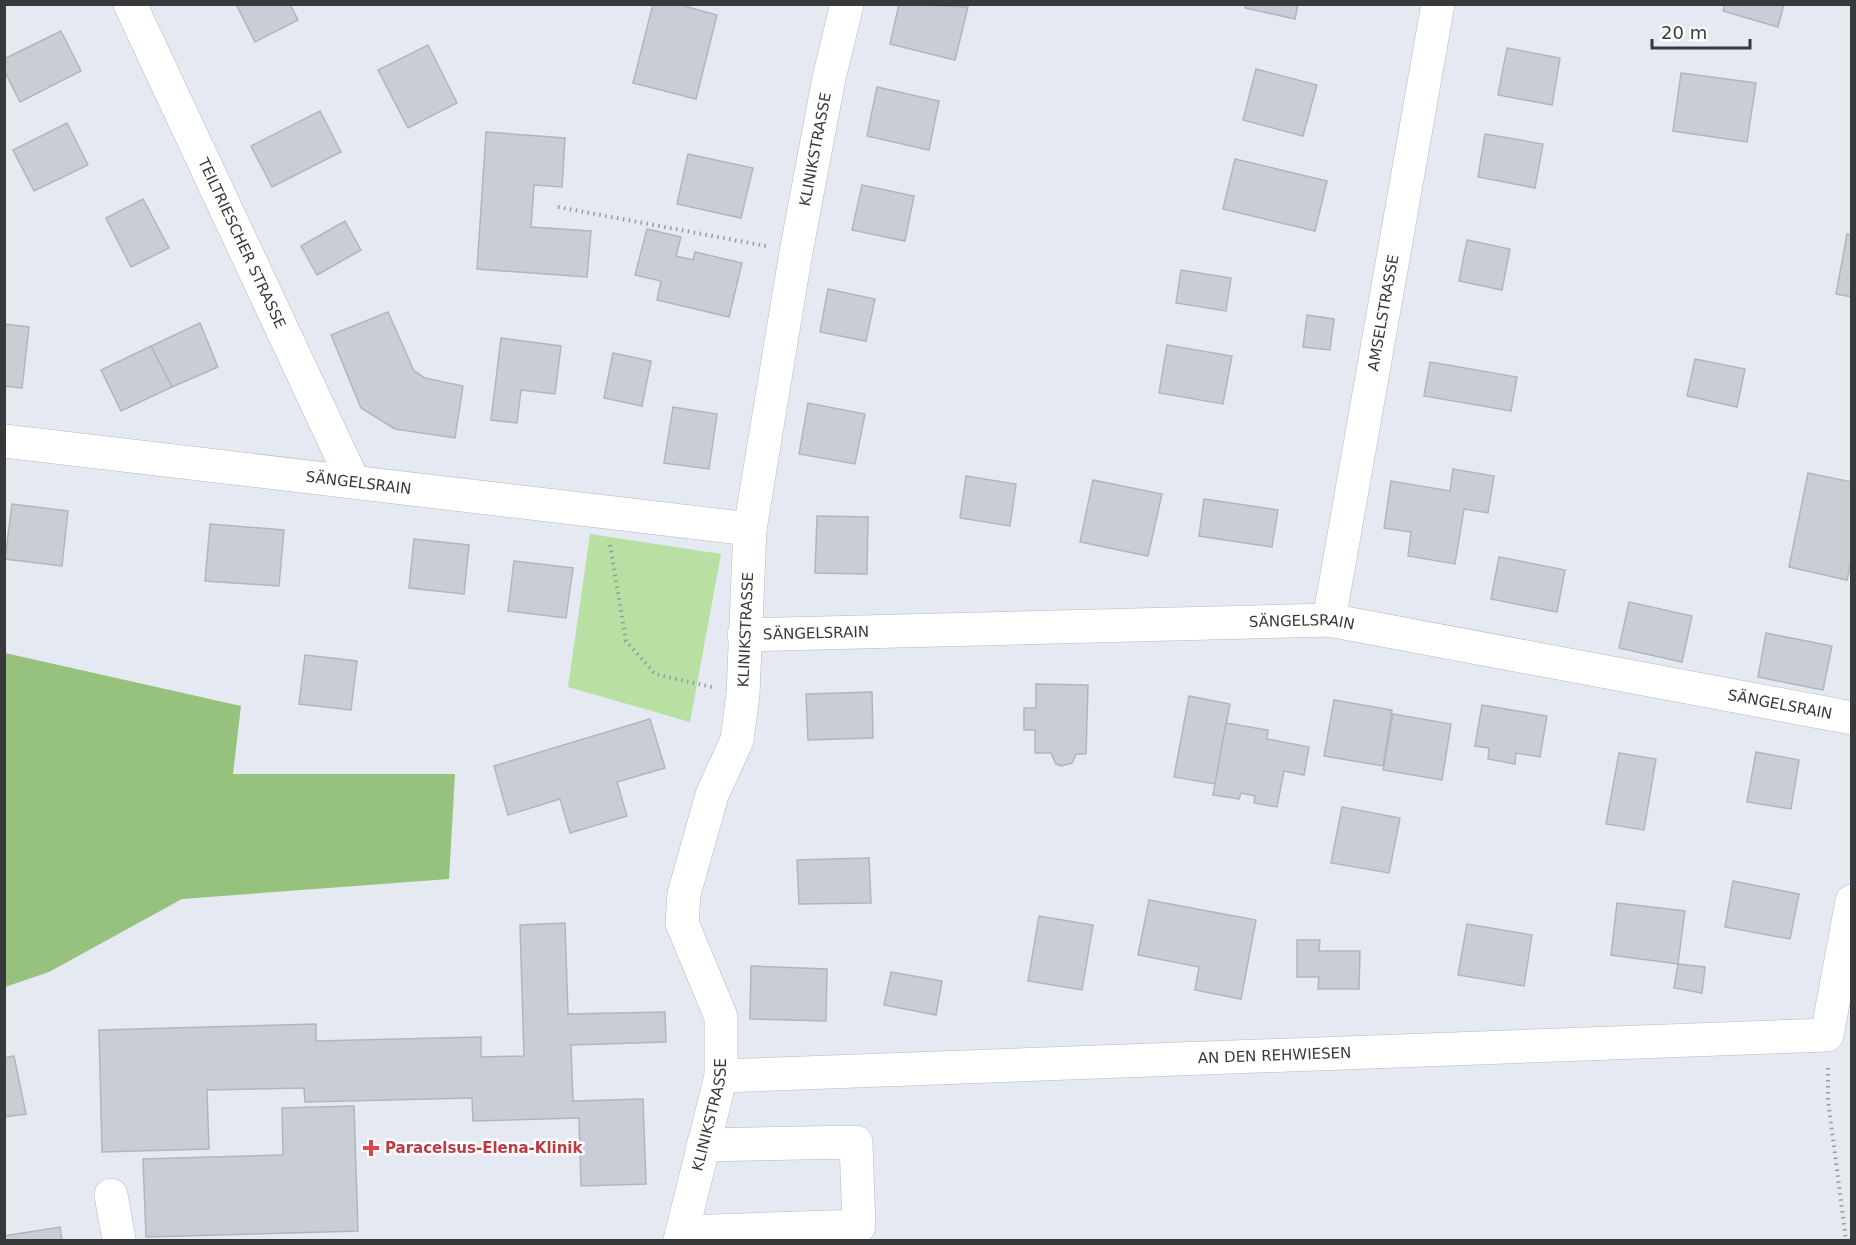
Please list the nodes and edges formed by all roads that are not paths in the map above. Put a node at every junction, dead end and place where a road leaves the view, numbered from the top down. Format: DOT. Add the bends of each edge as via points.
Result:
graph roads {
  1 [pos="130,4"];
  2 [pos="847,4"];
  3 [pos="1438,4"];
  4 [pos="4,441"];
  5 [pos="353,481"];
  6 [pos="750,529"];
  7 [pos="1329,620"];
  8 [pos="744,635"];
  9 [pos="1851,718"];
  10 [pos="1851,901"];
  11 [pos="721,1076"];
  12 [pos="703,1145"];
  13 [pos="111,1194"];
  14 [pos="681,1236"];
  15 [pos="119,1240"];
  1 -- 5 [label="street, TEILTRIESCHER STRASSE"];
  2 -- 6 [label="street, KLINIKSTRASSE" via="796,252"];
  3 -- 7 [label="street, AMSELSTRASSE"];
  4 -- 5 [label="street, SÄNGELSRAIN"];
  5 -- 6 [label="street, SÄNGELSRAIN"];
  6 -- 8 [label="street, KLINIKSTRASSE"];
  7 -- 8 [label="street, SÄNGELSRAIN"];
  7 -- 9 [label="street, SÄNGELSRAIN"];
  8 -- 11 [label="street, KLINIKSTRASSE" via="737,740 712,795 684,894 682,923 721,1017"];
  10 -- 11 [label="street, AN DEN REHWIESEN" via="1827,1035"];
  11 -- 12 [label="street, KLINIKSTRASSE"];
  12 -- 14 [label="street, KLINIKSTRASSE"];
  12 -- 14 [label="street" via="856,1142 859,1226"];
  13 -- 15 [label="street"];
}
